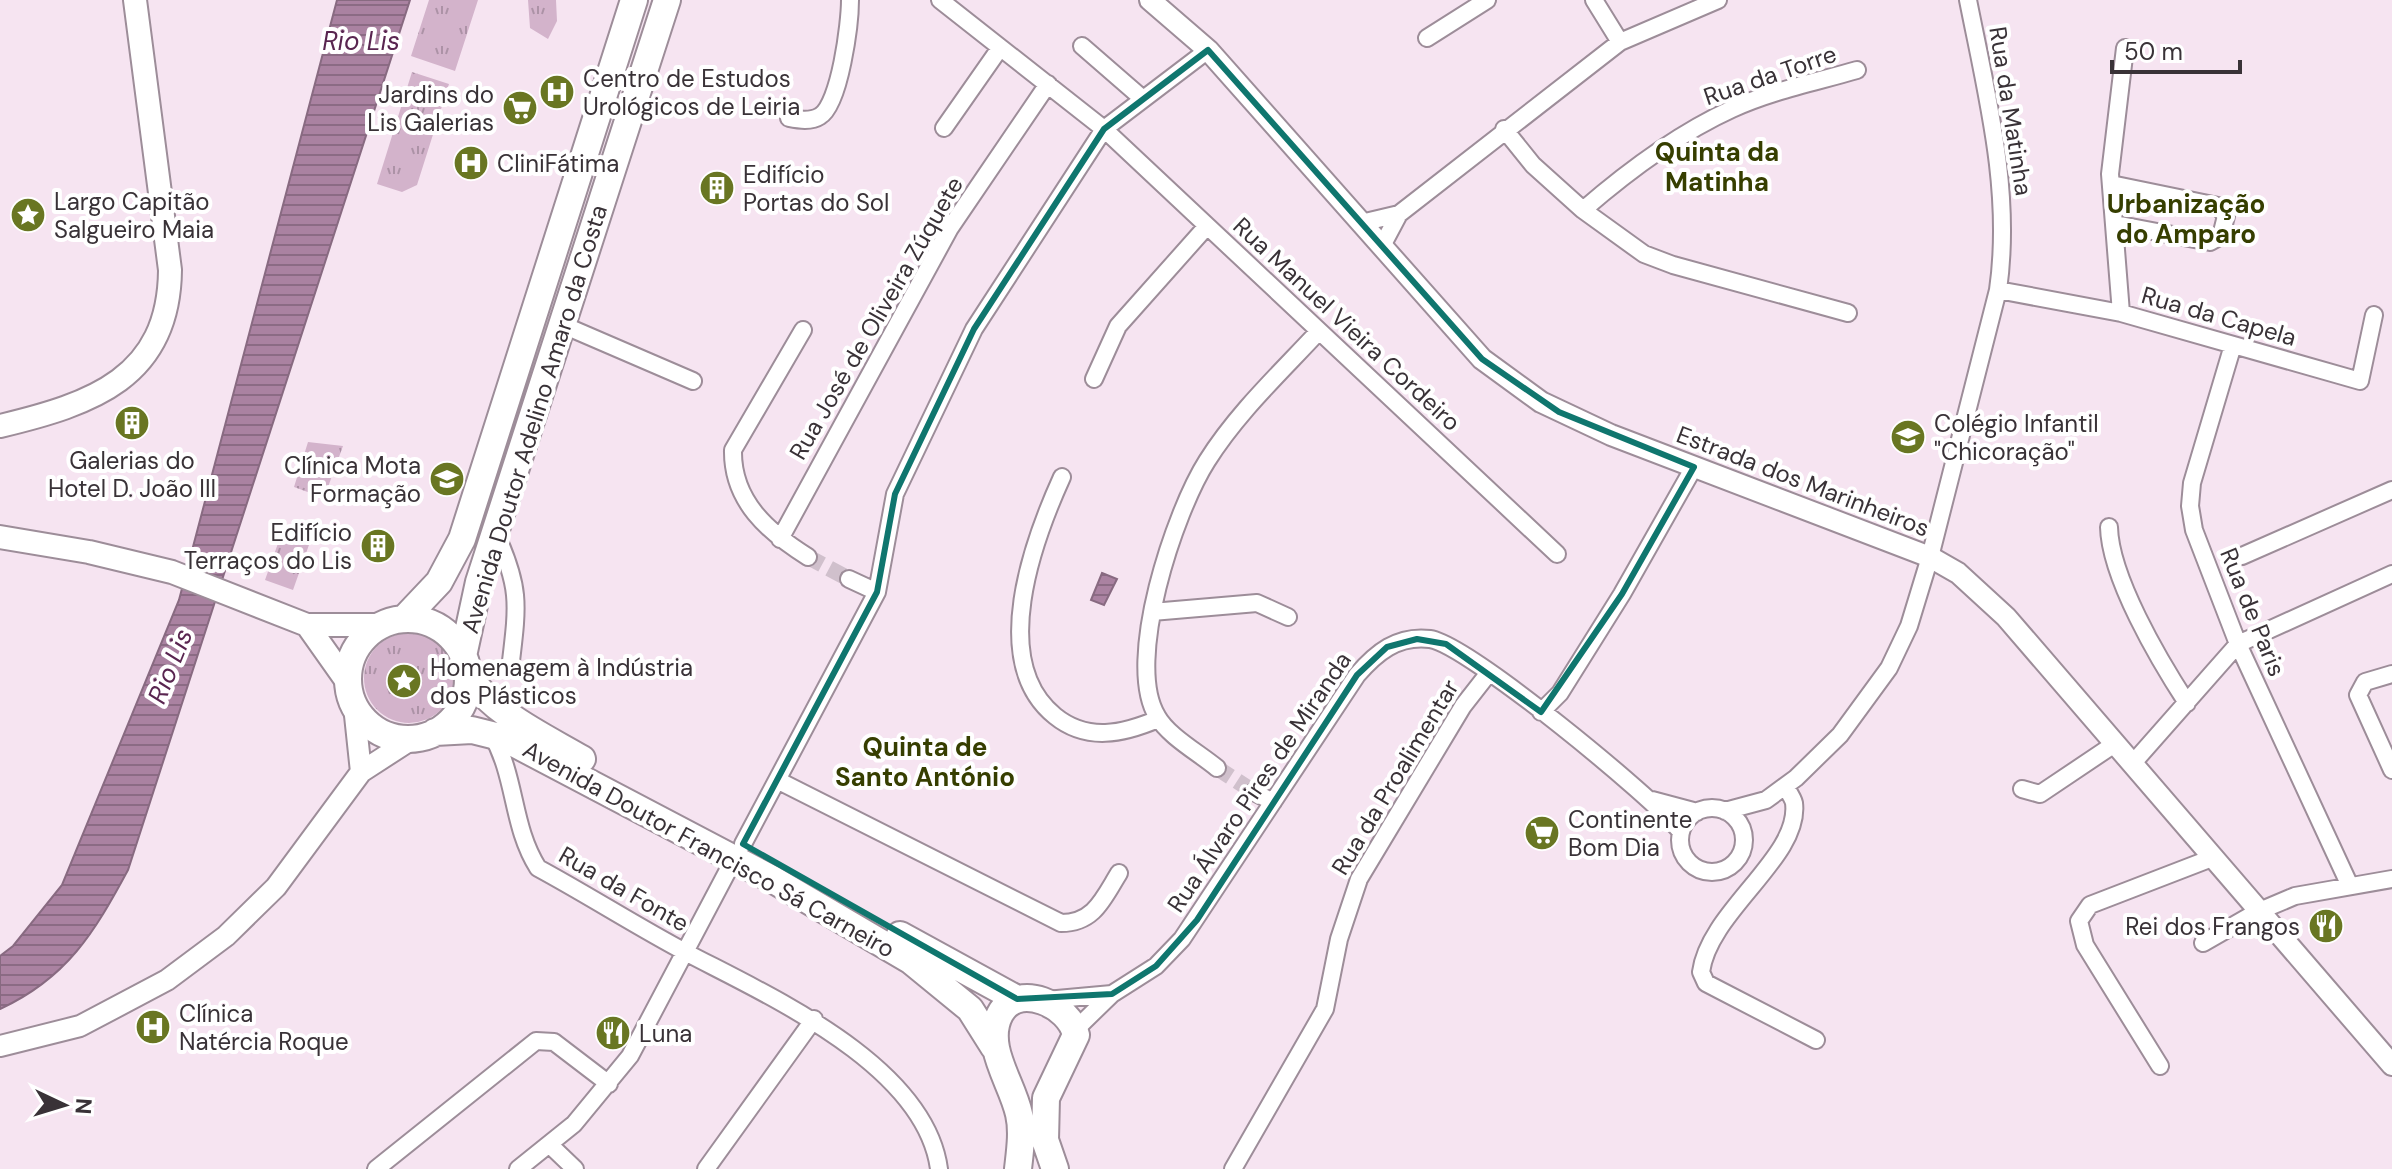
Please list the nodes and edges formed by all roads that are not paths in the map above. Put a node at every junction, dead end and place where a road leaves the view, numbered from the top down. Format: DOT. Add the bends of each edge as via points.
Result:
graph roads {
  1 [pos="135,0"];
  2 [pos="634,0"];
  3 [pos="667,0"];
  4 [pos="850,0"];
  5 [pos="940,0"];
  6 [pos="1152,0"];
  7 [pos="1487,0"];
  8 [pos="1594,0"];
  9 [pos="1718,0"];
  10 [pos="1968,0"];
  11 [pos="1427,38"];
  12 [pos="1620,42"];
  13 [pos="1082,46"];
  14 [pos="1000,48"];
  15 [pos="2125,48"];
  16 [pos="1208,50"];
  17 [pos="1857,70"];
  18 [pos="1048,84"];
  19 [pos="1143,99"];
  20 [pos="789,118"];
  21 [pos="944,128"];
  22 [pos="1104,129"];
  23 [pos="1504,129"];
  24 [pos="2111,184"];
  25 [pos="1583,210"];
  26 [pos="1399,214"];
  27 [pos="1361,223"];
  28 [pos="2115,224"];
  29 [pos="1207,226"];
  30 [pos="1382,246"];
  31 [pos="1998,290"];
  32 [pos="1848,313"];
  33 [pos="2121,313"];
  34 [pos="2374,315"];
  35 [pos="563,325"];
  36 [pos="803,330"];
  37 [pos="1319,331"];
  38 [pos="2233,345"];
  39 [pos="1094,379"];
  40 [pos="693,381"];
  41 [pos="0,426"];
  42 [pos="1694,467"];
  43 [pos="1062,477"];
  44 [pos="2392,490"];
  45 [pos="2109,527"];
  46 [pos="495,532"];
  47 [pos="0,537"];
  48 [pos="780,539"];
  49 [pos="1557,554"];
  50 [pos="2242,556"];
  51 [pos="808,557"];
  52 [pos="1930,557"];
  53 [pos="2392,574"];
  54 [pos="849,579"];
  55 [pos="877,592"];
  56 [pos="1152,612"];
  57 [pos="1288,617"];
  58 [pos="392,622"];
  59 [pos="307,625"];
  60 [pos="2238,644"];
  61 [pos="511,661"];
  62 [pos="465,665"];
  63 [pos="1488,674"];
  64 [pos="2392,674"];
  65 [pos="351,695"];
  66 [pos="2187,703"];
  67 [pos="1541,712"];
  68 [pos="1158,719"];
  69 [pos="491,733"];
  70 [pos="423,736"];
  71 [pos="2116,743"];
  72 [pos="2133,763"];
  73 [pos="1217,768"];
  74 [pos="2392,770"];
  75 [pos="361,772"];
  76 [pos="777,780"];
  77 [pos="1785,786"];
  78 [pos="2022,789"];
  79 [pos="1254,792"];
  80 [pos="1651,800"];
  81 [pos="1766,800"];
  82 [pos="1273,802"];
  83 [pos="1725,811"];
  84 [pos="1697,812"];
  85 [pos="1681,832"];
  86 [pos="1744,837"];
  87 [pos="739,852"];
  88 [pos="2212,858"];
  89 [pos="1119,873"];
  90 [pos="2392,879"];
  91 [pos="2350,886"];
  92 [pos="2257,912"];
  93 [pos="2203,943"];
  94 [pos="686,952"];
  95 [pos="1112,994"];
  96 [pos="1029,1000"];
  97 [pos="814,1019"];
  98 [pos="1075,1030"];
  99 [pos="1816,1040"];
  100 [pos="0,1046"];
  101 [pos="994,1047"];
  102 [pos="2392,1065"];
  103 [pos="2160,1066"];
  104 [pos="609,1084"];
  105 [pos="551,1146"];
  106 [pos="376,1169"];
  107 [pos="518,1169"];
  108 [pos="575,1169"];
  109 [pos="706,1169"];
  110 [pos="939,1169"];
  111 [pos="1018,1169"];
  112 [pos="1055,1169"];
  113 [pos="1233,1169"];
  1 -- 41 [label="main road" via="170,270 162,329 140,363 112,387"];
  2 -- 58 [label="main road, Avenida Doutor Adelino Amaro da Costa" via="462,539 439,582"];
  3 -- 35 [label="main road, Avenida Doutor Adelino Amaro da Costa"];
  4 -- 20 [label="street" via="843,54 828,107 811,120"];
  5 -- 14 [label="street, Rua Manuel Vieira Cordeiro"];
  6 -- 16 [label="street, Estrada dos Marinheiros"];
  7 -- 11 [label="street"];
  8 -- 12 [label="street"];
  9 -- 12 [label="street"];
  10 -- 31 [label="street, Rua da Matinha" via="2003,198"];
  12 -- 23 [label="street"];
  13 -- 19 [label="street"];
  14 -- 18 [label="street, Rua Manuel Vieira Cordeiro"];
  14 -- 21 [label="street"];
  15 -- 24 [label="street"];
  16 -- 19 [label="street"];
  16 -- 27 [label="street, Estrada dos Marinheiros"];
  17 -- 25 [label="street, Rua da Torre" via="1735,107 1657,152"];
  18 -- 22 [label="street, Rua Manuel Vieira Cordeiro"];
  18 -- 48 [label="street, Rua José de Oliveira Zúquete" via="950,228"];
  19 -- 22 [label="street"];
  22 -- 29 [label="street, Rua Manuel Vieira Cordeiro"];
  22 -- 55 [label="street" via="967,343 895,494"];
  23 -- 25 [label="street" via="1533,165"];
  23 -- 26 [label="street"];
  24 -- 28 [label="street"];
  24 -- 28 [label="street" via="2218,206 2226,216 2221,236 2210,242"];
  25 -- 32 [label="street" via="1615,236 1663,262"];
  26 -- 27 [label="street"];
  26 -- 30 [label="street"];
  27 -- 30 [label="street, Estrada dos Marinheiros"];
  28 -- 33 [label="street"];
  29 -- 37 [label="street, Rua Manuel Vieira Cordeiro"];
  29 -- 39 [label="street" via="1118,326"];
  30 -- 42 [label="street, Estrada dos Marinheiros" via="1465,342 1521,390 1578,421"];
  31 -- 33 [label="street, Rua da Capela"];
  31 -- 52 [label="street, Rua da Matinha"];
  33 -- 38 [label="street, Rua da Capela"];
  34 -- 38 [label="street, Rua da Capela" via="2360,381"];
  35 -- 40 [label="street"];
  35 -- 46 [label="main road, Avenida Doutor Adelino Amaro da Costa"];
  36 -- 48 [label="street" via="733,450 742,493 763,525"];
  37 -- 49 [label="street, Rua Manuel Vieira Cordeiro"];
  37 -- 56 [label="street" via="1207,461 1178,527"];
  38 -- 60 [label="street, Rua de Paris" via="2192,483 2190,506 2194,530"];
  42 -- 52 [label="street, Estrada dos Marinheiros"];
  42 -- 67 [label="street" via="1622,594 1560,693"];
  43 -- 68 [label="street" via="1040,524 1023,601 1023,664 1032,689 1044,708 1080,731 1131,730"];
  44 -- 50 [label="street"];
  45 -- 66 [label="street" via="2109,546 2150,640"];
  46 -- 61 [label="street" via="517,595"];
  46 -- 62 [label="main road, Avenida Doutor Adelino Amaro da Costa" via="471,610"];
  47 -- 59 [label="main road" via="172,572"];
  48 -- 51 [label="street"];
  52 -- 71 [label="street, Estrada dos Marinheiros" via="1986,597"];
  52 -- 77 [label="street, Rua Álvaro Pires de Miranda" via="1909,626 1889,668 1840,735"];
  53 -- 60 [label="street"];
  54 -- 55 [label="street"];
  55 -- 76 [label="street"];
  56 -- 57 [label="street" via="1257,603"];
  56 -- 68 [label="street" via="1145,682"];
  58 -- 59 [label="main road"];
  58 -- 62 [label="main road" via="437,627 451,637"];
  58 -- 65 [label="main road" via="356,649"];
  59 -- 65 [label="main road"];
  60 -- 66 [label="street"];
  60 -- 91 [label="street, Rua de Paris"];
  62 -- 70 [label="main road" via="459,709"];
  62 -- 87 [label="main road, Avenida Doutor Francisco Sá Carneiro" via="482,695 513,719"];
  63 -- 67 [label="street, Rua Álvaro Pires de Miranda"];
  63 -- 82 [label="street, Rua Álvaro Pires de Miranda" via="1431,639 1387,647 1357,675"];
  63 -- 113 [label="street, Rua da Proalimentar" via="1463,706 1359,879 1325,1009"];
  64 -- 74 [label="street" via="2365,682 2358,695"];
  65 -- 70 [label="main road" via="378,731"];
  65 -- 75 [label="street"];
  66 -- 72 [label="street"];
  67 -- 80 [label="street, Rua Álvaro Pires de Miranda"];
  68 -- 73 [label="street"];
  69 -- 70 [label="main road, Avenida Doutor Francisco Sá Carneiro"];
  69 -- 87 [label="main road, Avenida Doutor Francisco Sá Carneiro"];
  69 -- 94 [label="street, Rua da Fonte" via="515,794 522,842 538,868"];
  70 -- 75 [label="street"];
  71 -- 72 [label="street, Estrada dos Marinheiros"];
  71 -- 78 [label="street" via="2040,794"];
  72 -- 88 [label="street, Estrada dos Marinheiros"];
  75 -- 100 [label="street" via="276,887 199,957 156,988 80,1026"];
  76 -- 87 [label="street"];
  76 -- 89 [label="street" via="1061,923 1093,914"];
  77 -- 81 [label="street, Rua Álvaro Pires de Miranda"];
  77 -- 99 [label="street" via="1794,803 1789,826 1772,863 1712,936 1701,972 1706,983"];
  79 -- 82 [label="street"];
  80 -- 84 [label="street, Rua Álvaro Pires de Miranda"];
  80 -- 85 [label="street, Rua Álvaro Pires de Miranda"];
  81 -- 83 [label="street, Rua Álvaro Pires de Miranda"];
  81 -- 86 [label="street, Rua Álvaro Pires de Miranda"];
  82 -- 95 [label="street, Rua Álvaro Pires de Miranda" via="1182,939 1156,966"];
  83 -- 84 [label="street, Rua Álvaro Pires de Miranda"];
  83 -- 86 [label="street" via="1738,821"];
  84 -- 85 [label="street"];
  85 -- 86 [label="street, Rua Álvaro Pires de Miranda" via="1684,856 1707,872 1734,864"];
  87 -- 94 [label="street"];
  87 -- 96 [label="main road, Avenida Doutor Francisco Sá Carneiro"];
  87 -- 101 [label="main road, Avenida Doutor Francisco Sá Carneiro" via="910,960 970,1009"];
  88 -- 92 [label="street, Estrada dos Marinheiros"];
  88 -- 103 [label="street" via="2090,905 2079,921 2085,945"];
  90 -- 91 [label="street"];
  91 -- 92 [label="street" via="2295,896"];
  92 -- 93 [label="street"];
  92 -- 102 [label="street, Estrada dos Marinheiros"];
  94 -- 97 [label="street, Rua da Fonte"];
  94 -- 104 [label="street" via="644,1033"];
  95 -- 96 [label="street, Rua Álvaro Pires de Miranda"];
  95 -- 98 [label="street, Rua Álvaro Pires de Miranda"];
  96 -- 98 [label="main road, Avenida Doutor Francisco Sá Carneiro" via="1068,1017"];
  96 -- 101 [label="main road" via="1000,1013"];
  97 -- 109 [label="street"];
  97 -- 110 [label="street, Rua da Fonte" via="899,1094 933,1141"];
  98 -- 112 [label="main road" via="1075,1043 1046,1098 1045,1140"];
  101 -- 111 [label="main road, Avenida Doutor Francisco Sá Carneiro" via="1019,1117"];
  104 -- 105 [label="street"];
  104 -- 106 [label="street" via="554,1042 536,1041"];
  105 -- 107 [label="street"];
  105 -- 108 [label="street"];
}
